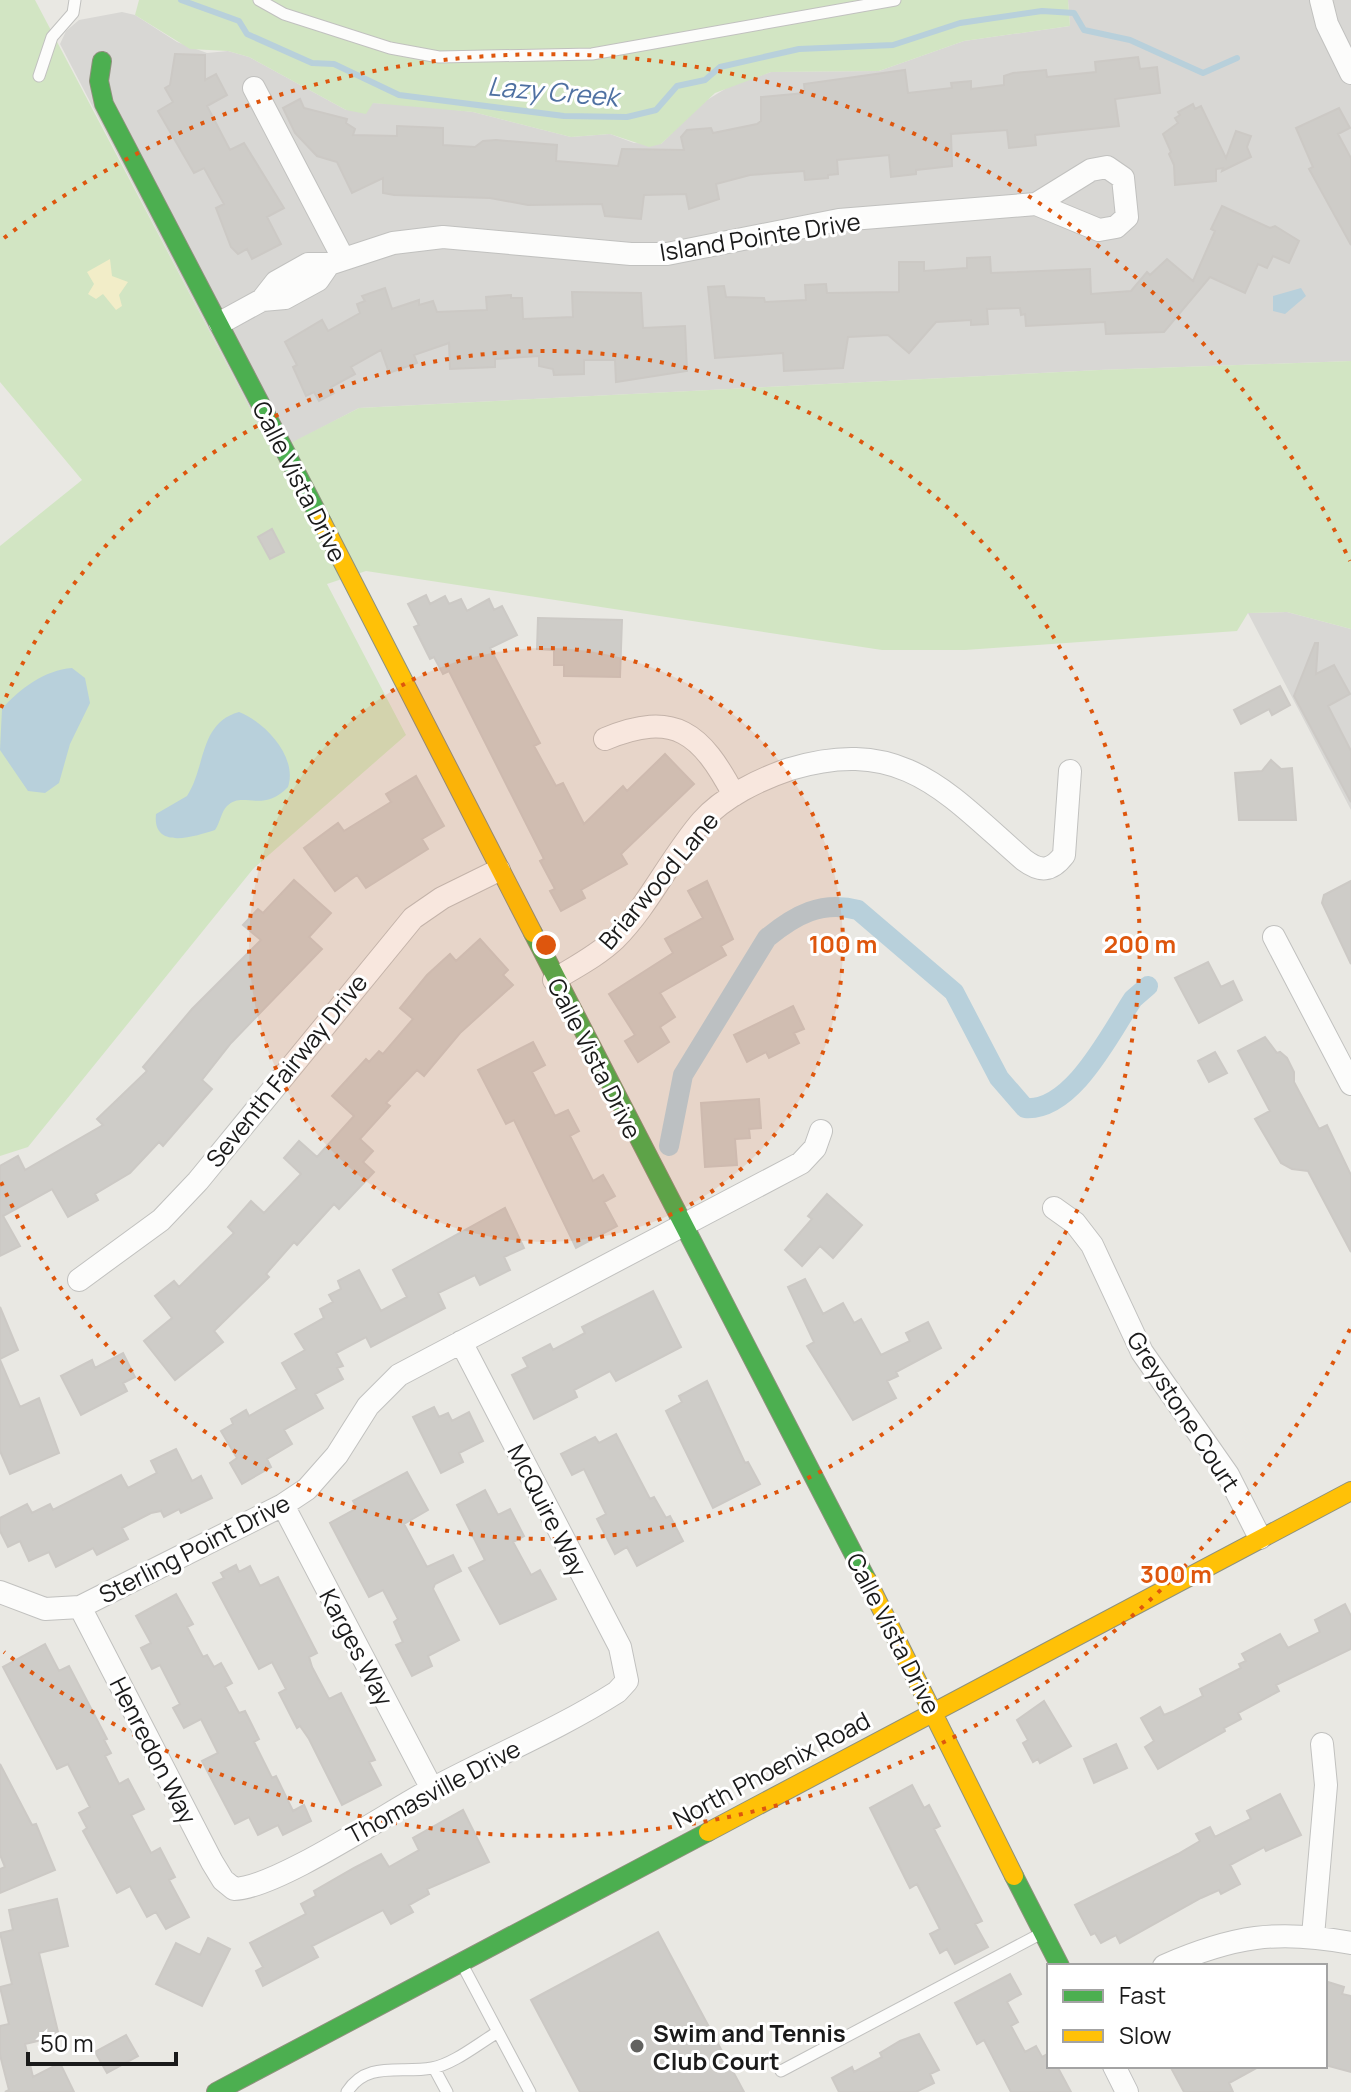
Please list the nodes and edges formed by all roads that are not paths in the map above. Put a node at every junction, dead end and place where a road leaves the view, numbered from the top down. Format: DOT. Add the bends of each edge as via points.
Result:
graph roads {
  1 [pos="75,0"];
  2 [pos="259,0"];
  3 [pos="895,0"];
  4 [pos="1321,0"];
  5 [pos="102,61"];
  6 [pos="1351,73"];
  7 [pos="39,76"];
  8 [pos="254,88"];
  9 [pos="1036,204"];
  10 [pos="336,261"];
  11 [pos="220,323"];
  12 [pos="605,739"];
  13 [pos="1070,771"];
  14 [pos="734,795"];
  15 [pos="499,870"];
  16 [pos="1274,937"];
  17 [pos="554,980"];
  18 [pos="1351,1084"];
  19 [pos="821,1131"];
  20 [pos="1054,1208"];
  21 [pos="682,1226"];
  22 [pos="79,1280"];
  23 [pos="461,1342"];
  24 [pos="1351,1491"];
  25 [pos="283,1505"];
  26 [pos="1260,1538"];
  27 [pos="0,1592"];
  28 [pos="80,1607"];
  29 [pos="627,1681"];
  30 [pos="934,1709"];
  31 [pos="1322,1744"];
  32 [pos="432,1789"];
  33 [pos="234,1889"];
  34 [pos="1043,1933"];
  35 [pos="1313,1936"];
  36 [pos="1351,1943"];
  37 [pos="460,1962"];
  38 [pos="1059,1964"];
  39 [pos="1169,1964"];
  40 [pos="498,2032"];
  41 [pos="434,2068"];
  42 [pos="1115,2068"];
  43 [pos="781,2071"];
  44 [pos="216,2092"];
  45 [pos="347,2092"];
  46 [pos="447,2092"];
  47 [pos="530,2092"];
  48 [pos="1127,2092"];
  1 -- 7 [label="lane" via="73,13 52,37"];
  2 -- 3 [label="lane" via="284,14 439,57 592,54"];
  4 -- 6 [label="street"];
  5 -- 11 [label="street, Calle Vista Drive" via="104,104"];
  8 -- 10 [label="street"];
  9 -- 10 [label="street, Island Pointe Drive" via="839,220 667,254 443,237 393,243"];
  10 -- 11 [label="street, Island Pointe Drive" via="318,280 285,298 262,300"];
  11 -- 15 [label="street, Calle Vista Drive"];
  12 -- 14 [label="street" via="635,726 681,731 709,755"];
  13 -- 14 [label="street, Briarwood Lane" via="1064,855 1046,870 1035,869 949,792 881,761 855,758 807,764"];
  14 -- 17 [label="street, Briarwood Lane" via="704,819 615,938"];
  15 -- 17 [label="street, Calle Vista Drive"];
  15 -- 22 [label="street, Seventh Fairway Drive" via="413,918 198,1181 161,1220"];
  16 -- 18 [label="street"];
  17 -- 21 [label="street, Calle Vista Drive"];
  19 -- 21 [label="street, Sterling Point Drive" via="801,1163"];
  20 -- 26 [label="street, Greystone Court" via="1092,1245 1142,1352 1228,1475"];
  21 -- 23 [label="street, Sterling Point Drive"];
  21 -- 30 [label="street, Calle Vista Drive"];
  23 -- 25 [label="street, Sterling Point Drive" via="383,1387 324,1472"];
  23 -- 29 [label="street, McQuire Way" via="620,1647"];
  24 -- 26 [label="street, North Phoenix Road"];
  25 -- 28 [label="street, Sterling Point Drive"];
  25 -- 32 [label="street, Karges Way"];
  26 -- 30 [label="street, North Phoenix Road"];
  27 -- 28 [label="street, Sterling Point Drive" via="45,1609"];
  28 -- 33 [label="street, Henredon Way" via="212,1862"];
  29 -- 32 [label="street, Thomasville Drive" via="596,1706"];
  30 -- 34 [label="street, Calle Vista Drive"];
  30 -- 37 [label="street, North Phoenix Road"];
  31 -- 35 [label="street" via="1326,1785"];
  32 -- 33 [label="street, Thomasville Drive" via="285,1872 247,1889"];
  34 -- 38 [label="street, Calle Vista Drive"];
  34 -- 43 [label="lane"];
  35 -- 36 [label="street"];
  35 -- 39 [label="street" via="1240,1938"];
  37 -- 40 [label="lane"];
  37 -- 44 [label="street, North Phoenix Road"];
  40 -- 41 [label="lane"];
  40 -- 47 [label="lane"];
  41 -- 45 [label="lane" via="380,2069 354,2081"];
  41 -- 46 [label="lane"];
  42 -- 48 [label="street"];
}
